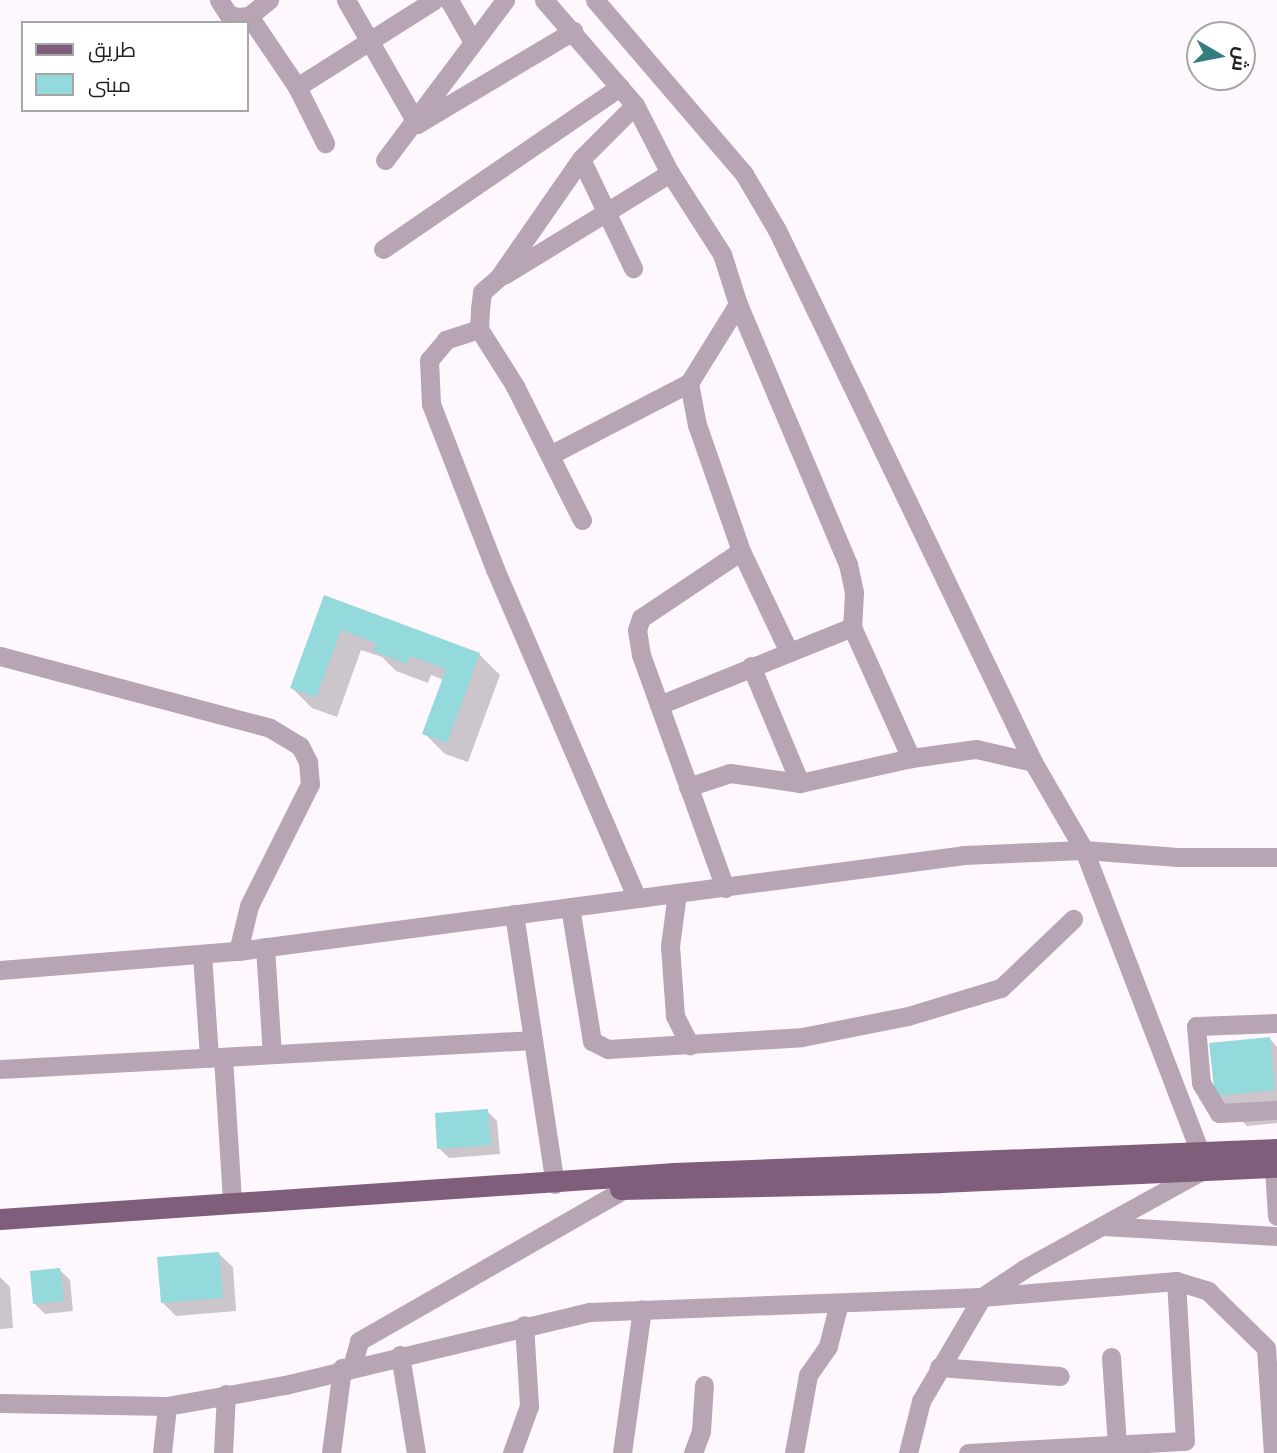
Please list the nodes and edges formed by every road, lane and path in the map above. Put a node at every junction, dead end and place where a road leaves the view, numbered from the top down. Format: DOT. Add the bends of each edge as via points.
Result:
graph roads {
  1 [pos="219,0"];
  2 [pos="269,0"];
  3 [pos="345,0"];
  4 [pos="435,0"];
  5 [pos="449,0"];
  6 [pos="505,0"];
  7 [pos="544,0"];
  8 [pos="595,0"];
  9 [pos="249,16"];
  10 [pos="573,31"];
  11 [pos="370,42"];
  12 [pos="473,42"];
  13 [pos="297,87"];
  14 [pos="620,87"];
  15 [pos="635,105"];
  16 [pos="416,124"];
  17 [pos="325,143"];
  18 [pos="581,159"];
  19 [pos="385,160"];
  20 [pos="670,173"];
  21 [pos="607,213"];
  22 [pos="383,248"];
  23 [pos="633,268"];
  24 [pos="499,277"];
  25 [pos="738,304"];
  26 [pos="479,329"];
  27 [pos="689,383"];
  28 [pos="550,456"];
  29 [pos="582,520"];
  30 [pos="741,551"];
  31 [pos="852,627"];
  32 [pos="789,652"];
  33 [pos="0,656"];
  34 [pos="751,666"];
  35 [pos="659,705"];
  36 [pos="911,758"];
  37 [pos="1033,762"];
  38 [pos="800,783"];
  39 [pos="688,787"];
  40 [pos="1084,850"];
  41 [pos="1277,857"];
  42 [pos="724,888"];
  43 [pos="677,893"];
  44 [pos="637,898"];
  45 [pos="570,907"];
  46 [pos="514,914"];
  47 [pos="1073,919"];
  48 [pos="265,947"];
  49 [pos="238,951"];
  50 [pos="202,954"];
  51 [pos="0,970"];
  52 [pos="1277,1023"];
  53 [pos="533,1040"];
  54 [pos="690,1045"];
  55 [pos="272,1054"];
  56 [pos="216,1057"];
  57 [pos="0,1069"];
  58 [pos="1277,1110"];
  59 [pos="1202,1161"];
  60 [pos="1276,1161"];
  61 [pos="555,1184"];
  62 [pos="622,1189"];
  63 [pos="232,1202"];
  64 [pos="1277,1216"];
  65 [pos="0,1219"];
  66 [pos="1103,1226"];
  67 [pos="1277,1236"];
  68 [pos="1024,1269"];
  69 [pos="1176,1281"];
  70 [pos="1023,1290"];
  71 [pos="982,1297"];
  72 [pos="839,1303"];
  73 [pos="642,1309"];
  74 [pos="524,1325"];
  75 [pos="1272,1348"];
  76 [pos="400,1355"];
  77 [pos="1111,1357"];
  78 [pos="347,1367"];
  79 [pos="939,1367"];
  80 [pos="1060,1376"];
  81 [pos="704,1385"];
  82 [pos="226,1394"];
  83 [pos="0,1403"];
  84 [pos="167,1406"];
  85 [pos="1274,1440"];
  86 [pos="1117,1444"];
  87 [pos="1177,1447"];
  88 [pos="1057,1451"];
  89 [pos="162,1453"];
  90 [pos="223,1453"];
  91 [pos="331,1453"];
  92 [pos="416,1453"];
  93 [pos="512,1453"];
  94 [pos="622,1453"];
  95 [pos="693,1453"];
  96 [pos="794,1453"];
  97 [pos="908,1453"];
  98 [pos="968,1453"];
  99 [pos="980,1453"];
  1 -- 9 [label="street" via="228,14"];
  2 -- 9 [label="street"];
  3 -- 11 [label="street"];
  4 -- 11 [label="street"];
  5 -- 12 [label="street"];
  6 -- 12 [label="street"];
  7 -- 10 [label="street"];
  8 -- 37 [label="street" via="759,197"];
  9 -- 13 [label="street"];
  10 -- 14 [label="street"];
  10 -- 16 [label="street"];
  11 -- 13 [label="street"];
  11 -- 16 [label="street"];
  12 -- 16 [label="street"];
  13 -- 17 [label="street"];
  14 -- 15 [label="street"];
  14 -- 22 [label="street"];
  15 -- 18 [label="street"];
  15 -- 20 [label="street"];
  16 -- 19 [label="street"];
  18 -- 21 [label="street"];
  18 -- 24 [label="street"];
  20 -- 21 [label="street"];
  20 -- 25 [label="street" via="722,254"];
  21 -- 23 [label="street"];
  21 -- 24 [label="street"];
  24 -- 26 [label="street" via="482,292"];
  25 -- 27 [label="street"];
  25 -- 31 [label="street" via="848,564 854,592"];
  26 -- 28 [label="street" via="515,386"];
  26 -- 44 [label="street" via="446,340 429,360 431,404 495,569"];
  27 -- 28 [label="street"];
  27 -- 30 [label="street" via="697,425"];
  28 -- 29 [label="street"];
  30 -- 32 [label="street"];
  30 -- 35 [label="street" via="641,618 637,630 641,655"];
  31 -- 32 [label="street"];
  31 -- 36 [label="street"];
  32 -- 34 [label="street"];
  33 -- 49 [label="street" via="270,728 300,746 309,762 310,784 249,906"];
  34 -- 35 [label="street"];
  34 -- 38 [label="street"];
  35 -- 39 [label="street"];
  36 -- 37 [label="street" via="976,749"];
  36 -- 38 [label="street"];
  37 -- 40 [label="street"];
  38 -- 39 [label="street" via="730,773"];
  39 -- 42 [label="street"];
  40 -- 41 [label="street" via="1178,857"];
  40 -- 42 [label="street" via="873,864"];
  40 -- 59 [label="street"];
  42 -- 43 [label="street"];
  43 -- 44 [label="street"];
  43 -- 54 [label="street" via="670,946 675,1016"];
  44 -- 45 [label="street"];
  45 -- 46 [label="street"];
  45 -- 54 [label="street" via="592,1041 608,1049"];
  46 -- 48 [label="street"];
  46 -- 53 [label="street"];
  47 -- 54 [label="street" via="1001,988 908,1016 802,1037"];
  48 -- 49 [label="street"];
  48 -- 55 [label="street"];
  49 -- 50 [label="street"];
  50 -- 51 [label="street"];
  50 -- 56 [label="street"];
  52 -- 58 [label="street" via="1196,1026 1201,1083 1219,1113"];
  53 -- 55 [label="street"];
  53 -- 61 [label="street"];
  55 -- 56 [label="street"];
  56 -- 57 [label="street"];
  56 -- 63 [label="street"];
  59 -- 60 [label="main road"];
  59 -- 61 [label="main road" via="674,1173"];
  59 -- 62 [label="main road" via="886,1184"];
  59 -- 66 [label="street"];
  60 -- 64 [label="street"];
  61 -- 62 [label="main road"];
  61 -- 63 [label="main road"];
  62 -- 78 [label="street" via="359,1341"];
  63 -- 65 [label="main road"];
  66 -- 67 [label="street"];
  66 -- 68 [label="street"];
  68 -- 70 [label="street"];
  68 -- 71 [label="street"];
  69 -- 70 [label="street"];
  69 -- 75 [label="street" via="1208,1291"];
  69 -- 87 [label="street" via="1188,1436"];
  70 -- 71 [label="street"];
  71 -- 72 [label="street"];
  71 -- 79 [label="street"];
  72 -- 73 [label="street"];
  72 -- 96 [label="street" via="828,1346 808,1375"];
  73 -- 74 [label="street" via="589,1312"];
  73 -- 94 [label="street"];
  74 -- 76 [label="street"];
  74 -- 93 [label="street" via="530,1395 524,1430"];
  75 -- 85 [label="street"];
  76 -- 78 [label="street"];
  76 -- 92 [label="street"];
  77 -- 86 [label="street"];
  78 -- 82 [label="street" via="285,1385"];
  78 -- 91 [label="street"];
  79 -- 80 [label="street"];
  79 -- 97 [label="street" via="914,1418"];
  81 -- 95 [label="street" via="701,1431"];
  82 -- 84 [label="street"];
  82 -- 90 [label="street"];
  83 -- 84 [label="street"];
  84 -- 89 [label="street"];
  86 -- 87 [label="street"];
  86 -- 88 [label="street"];
  88 -- 99 [label="street"];
  98 -- 99 [label="street"];
}
